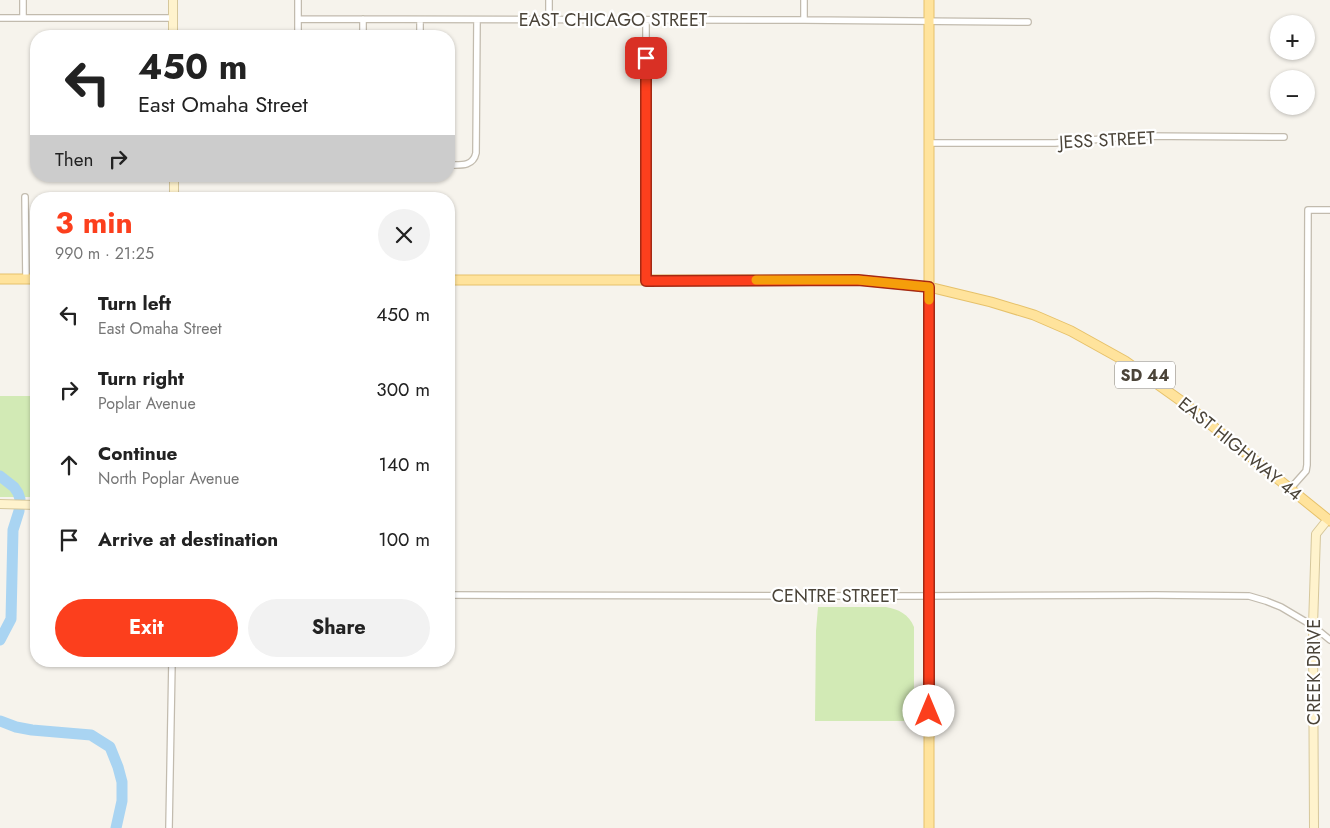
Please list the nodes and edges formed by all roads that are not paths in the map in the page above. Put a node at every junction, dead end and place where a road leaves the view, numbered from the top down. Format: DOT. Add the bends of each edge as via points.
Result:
graph roads {
  1 [pos="23,0"];
  2 [pos="173,0"];
  3 [pos="298,0"];
  4 [pos="549,0"];
  5 [pos="804,0"];
  6 [pos="929,0"];
  7 [pos="0,18"];
  8 [pos="23,18"];
  9 [pos="173,18"];
  10 [pos="298,19"];
  11 [pos="363,19"];
  12 [pos="420,20"];
  13 [pos="477,20"];
  14 [pos="549,20"];
  15 [pos="646,20"];
  16 [pos="804,20"];
  17 [pos="929,20"];
  18 [pos="1028,22"];
  19 [pos="173,30"];
  20 [pos="298,30"];
  21 [pos="363,30"];
  22 [pos="420,30"];
  23 [pos="1284,137"];
  24 [pos="929,143"];
  25 [pos="455,165"];
  26 [pos="25,197"];
  27 [pos="1330,210"];
  28 [pos="0,279"];
  29 [pos="26,279"];
  30 [pos="30,279"];
  31 [pos="455,280"];
  32 [pos="646,281"];
  33 [pos="929,287"];
  34 [pos="1290,489"];
  35 [pos="0,504"];
  36 [pos="30,504"];
  37 [pos="1329,520"];
  38 [pos="455,595"];
  39 [pos="929,596"];
  40 [pos="1313,626"];
  41 [pos="1330,640"];
  42 [pos="172,667"];
  43 [pos="169,828"];
  44 [pos="929,828"];
  45 [pos="1314,828"];
  1 -- 8 [label="street"];
  2 -- 9 [label="street"];
  3 -- 10 [label="street"];
  4 -- 14 [label="street"];
  5 -- 16 [label="street"];
  6 -- 17 [label="main road"];
  7 -- 8 [label="street"];
  8 -- 9 [label="street"];
  9 -- 19 [label="street"];
  10 -- 11 [label="street, EAST CHICAGO STREET"];
  10 -- 20 [label="street"];
  11 -- 12 [label="street, EAST CHICAGO STREET"];
  11 -- 21 [label="street"];
  12 -- 13 [label="street, EAST CHICAGO STREET"];
  12 -- 22 [label="street"];
  13 -- 14 [label="street, EAST CHICAGO STREET"];
  13 -- 25 [label="street" via="476,153 468,164"];
  14 -- 15 [label="street, EAST CHICAGO STREET"];
  15 -- 16 [label="street, EAST CHICAGO STREET"];
  15 -- 32 [label="street"];
  16 -- 17 [label="street, EAST CHICAGO STREET"];
  17 -- 18 [label="street, EAST CHICAGO STREET"];
  17 -- 24 [label="main road"];
  23 -- 24 [label="street, JESS STREET" via="1138,136 1054,143"];
  24 -- 33 [label="main road"];
  26 -- 29 [label="street"];
  27 -- 34 [label="street" via="1308,210 1308,465"];
  28 -- 29 [label="main road"];
  29 -- 30 [label="main road"];
  31 -- 32 [label="main road, SD 44"];
  32 -- 33 [label="main road, SD 44" via="858,280"];
  33 -- 34 [label="main road, EAST HIGHWAY 44 / SD 44" via="1034,315 1107,350 1161,386"];
  33 -- 39 [label="main road"];
  34 -- 37 [label="main road, EAST HIGHWAY 44 / SD 44"];
  35 -- 36 [label="street"];
  37 -- 40 [label="street, CREEK DRIVE" via="1316,534"];
  38 -- 39 [label="street, CENTRE STREET"];
  39 -- 40 [label="street, CENTRE STREET" via="1249,596 1281,607"];
  39 -- 44 [label="main road"];
  40 -- 41 [label="street, CENTRE STREET"];
  40 -- 45 [label="street, CREEK DRIVE"];
  42 -- 43 [label="street"];
}
